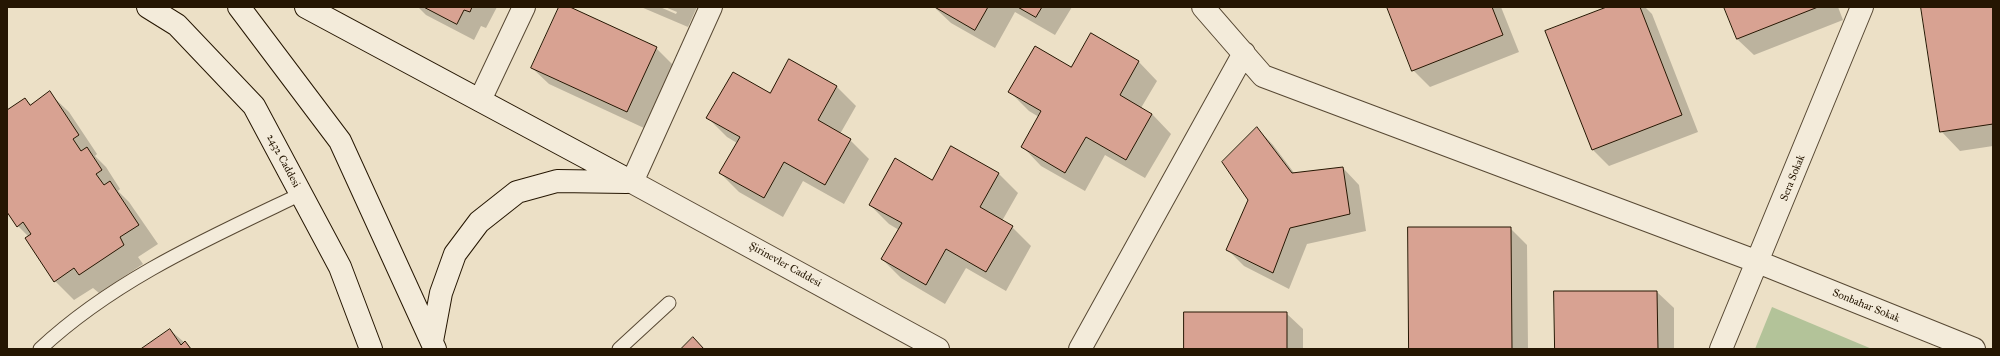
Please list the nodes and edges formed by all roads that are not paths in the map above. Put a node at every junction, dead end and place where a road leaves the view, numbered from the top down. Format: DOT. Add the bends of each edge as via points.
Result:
graph roads {
  1 [pos="148,7"];
  2 [pos="238,7"];
  3 [pos="306,7"];
  4 [pos="524,7"];
  5 [pos="711,7"];
  6 [pos="1203,7"];
  7 [pos="1862,7"];
  8 [pos="1244,53"];
  9 [pos="480,100"];
  10 [pos="632,182"];
  11 [pos="301,194"];
  12 [pos="1758,262"];
  13 [pos="669,303"];
  14 [pos="434,345"];
  15 [pos="40,349"];
  16 [pos="371,349"];
  17 [pos="619,349"];
  18 [pos="938,349"];
  19 [pos="1080,349"];
  20 [pos="1721,349"];
  21 [pos="1974,349"];
  1 -- 11 [label="street, 2432 Caddesi" via="177,25 254,106"];
  2 -- 14 [label="street" via="340,141"];
  3 -- 9 [label="street, Şirinevler Caddesi"];
  4 -- 9 [label="street"];
  5 -- 10 [label="street"];
  6 -- 8 [label="street, Sonbahar Sokak"];
  7 -- 12 [label="street, Sera Sokak"];
  8 -- 12 [label="street, Sonbahar Sokak" via="1263,76"];
  8 -- 19 [label="street"];
  9 -- 10 [label="street, Şirinevler Caddesi"];
  10 -- 14 [label="street" via="557,181 517,192 480,222 455,254 441,293"];
  10 -- 18 [label="street, Şirinevler Caddesi"];
  11 -- 15 [label="lane" via="161,263 82,314"];
  11 -- 16 [label="street, 2432 Caddesi" via="340,267"];
  12 -- 20 [label="street, Sera Sokak"];
  12 -- 21 [label="street, Sonbahar Sokak"];
  13 -- 17 [label="lane"];
}
